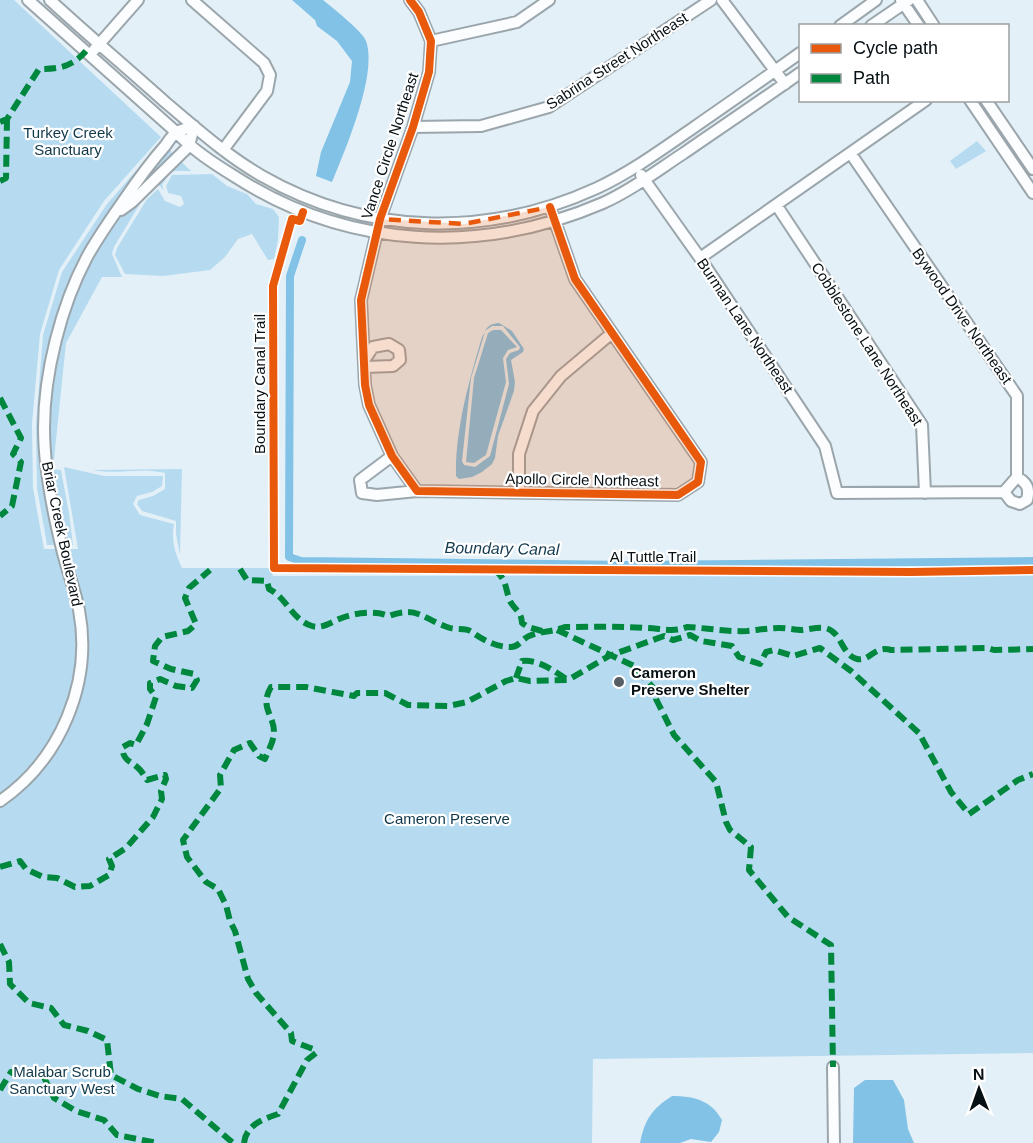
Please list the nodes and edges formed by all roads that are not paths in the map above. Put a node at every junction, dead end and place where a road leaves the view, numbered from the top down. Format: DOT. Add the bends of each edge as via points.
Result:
graph roads {
  1 [pos="28,0"];
  2 [pos="50,0"];
  3 [pos="138,0"];
  4 [pos="192,0"];
  5 [pos="410,0"];
  6 [pos="549,0"];
  7 [pos="711,0"];
  8 [pos="723,0"];
  9 [pos="876,0"];
  10 [pos="916,0"];
  11 [pos="905,1"];
  12 [pos="843,24"];
  13 [pos="874,24"];
  14 [pos="918,24"];
  15 [pos="933,24"];
  16 [pos="431,41"];
  17 [pos="99,44"];
  18 [pos="799,54"];
  19 [pos="90,55"];
  20 [pos="775,71"];
  21 [pos="799,74"];
  22 [pos="785,84"];
  23 [pos="923,102"];
  24 [pos="971,102"];
  25 [pos="987,102"];
  26 [pos="194,126"];
  27 [pos="413,127"];
  28 [pos="176,132"];
  29 [pos="189,146"];
  30 [pos="223,150"];
  31 [pos="851,154"];
  32 [pos="635,167"];
  33 [pos="1033,169"];
  34 [pos="644,180"];
  35 [pos="1031,187"];
  36 [pos="777,206"];
  37 [pos="550,207"];
  38 [pos="111,217"];
  39 [pos="380,219"];
  40 [pos="554,221"];
  41 [pos="376,233"];
  42 [pos="700,258"];
  43 [pos="612,333"];
  44 [pos="392,456"];
  45 [pos="1017,477"];
  46 [pos="417,491"];
  47 [pos="519,492"];
  48 [pos="1004,492"];
  49 [pos="925,493"];
  50 [pos="0,801"];
  51 [pos="833,1067"];
  52 [pos="834,1143"];
  1 -- 19 [label="street"];
  2 -- 17 [label="street"];
  3 -- 17 [label="street"];
  4 -- 30 [label="street" via="264,63 270,75 267,91"];
  5 -- 16 [label="street, Vance Circle Northeast"];
  6 -- 16 [label="street" via="517,22"];
  7 -- 27 [label="street, Sabrina Street Northeast" via="549,107 481,126"];
  8 -- 20 [label="street"];
  9 -- 12 [label="street"];
  10 -- 15 [label="street"];
  11 -- 13 [label="street"];
  11 -- 14 [label="street"];
  16 -- 27 [label="street, Vance Circle Northeast" via="429,72"];
  17 -- 19 [label="street"];
  17 -- 26 [label="street"];
  18 -- 20 [label="street"];
  19 -- 28 [label="street"];
  20 -- 22 [label="street"];
  20 -- 32 [label="street"];
  21 -- 22 [label="street"];
  22 -- 34 [label="street"];
  23 -- 31 [label="street"];
  24 -- 35 [label="street"];
  25 -- 33 [label="street"];
  26 -- 28 [label="street"];
  26 -- 29 [label="street"];
  26 -- 30 [label="street"];
  27 -- 39 [label="street, Vance Circle Northeast"];
  28 -- 29 [label="street"];
  28 -- 38 [label="street, Briar Creek Boulevard"];
  29 -- 38 [label="street, Briar Creek Boulevard" via="132,202"];
  29 -- 41 [label="street" via="253,189 303,212"];
  30 -- 39 [label="street" via="261,176 306,198"];
  31 -- 36 [label="street"];
  31 -- 45 [label="street, Bywood Drive Northeast" via="1017,396"];
  32 -- 34 [label="street, Burman Lane Northeast"];
  32 -- 37 [label="street"];
  34 -- 40 [label="street" via="604,202"];
  34 -- 42 [label="street, Burman Lane Northeast"];
  36 -- 42 [label="street"];
  36 -- 49 [label="street, Cobblestone Lane Northeast" via="922,425"];
  37 -- 39 [label="street" via="464,224"];
  37 -- 40 [label="street, Apollo Circle Northeast"];
  38 -- 50 [label="street, Briar Creek Boulevard" via="69,298 48,374 45,412 46,472 79,611 81,663 70,714 57,740 21,787"];
  39 -- 41 [label="street, Vance Circle Northeast"];
  40 -- 41 [label="street" via="465,238"];
  40 -- 43 [label="street, Apollo Circle Northeast" via="575,279"];
  41 -- 44 [label="street" via="361,300 365,386 369,405"];
  42 -- 49 [label="street, Burman Lane Northeast" via="825,446 837,493"];
  43 -- 47 [label="street" via="561,376 533,411 519,454"];
  43 -- 47 [label="street, Apollo Circle Northeast" via="700,462 698,482 678,495"];
  44 -- 46 [label="street"];
  44 -- 46 [label="street, Apollo Circle Northeast" via="360,480 362,493"];
  45 -- 48 [label="street"];
  45 -- 48 [label="street" via="1026,482 1027,500 1020,504 1011,501"];
  46 -- 47 [label="street, Apollo Circle Northeast"];
  48 -- 49 [label="street"];
  51 -- 52 [label="street"];
}
